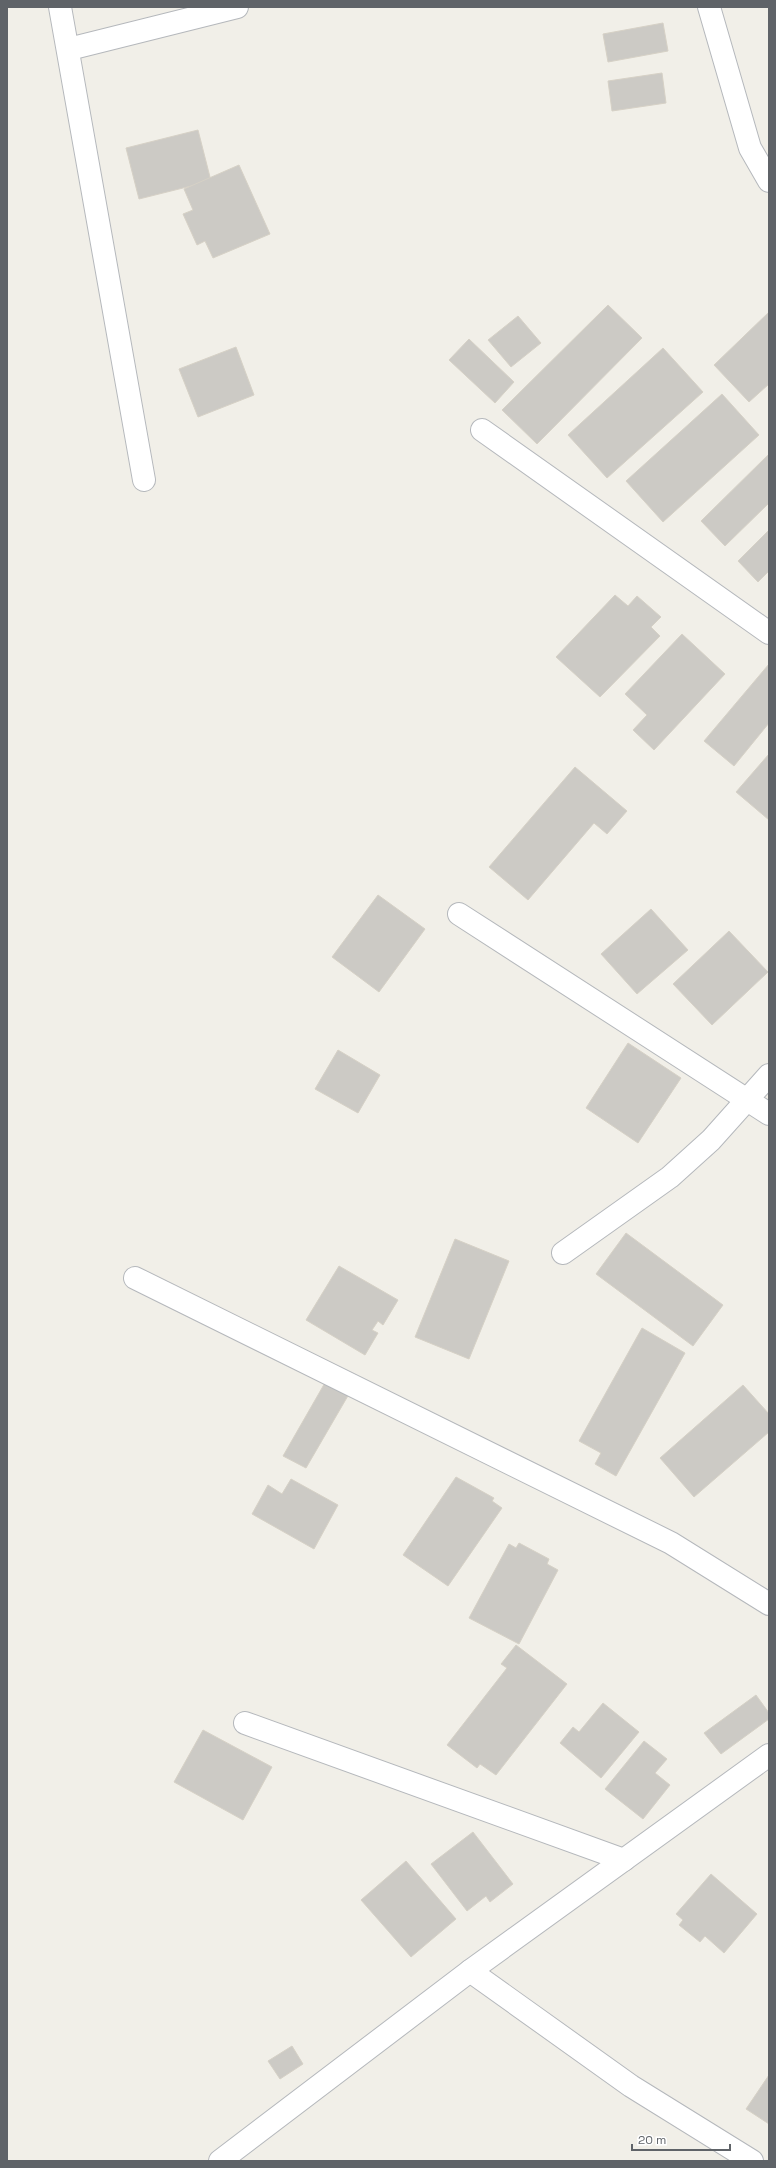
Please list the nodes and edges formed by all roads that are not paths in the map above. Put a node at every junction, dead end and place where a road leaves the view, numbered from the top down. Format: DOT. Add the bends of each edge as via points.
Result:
graph roads {
  1 [pos="60,7"];
  2 [pos="237,7"];
  3 [pos="709,7"];
  4 [pos="69,49"];
  5 [pos="769,181"];
  6 [pos="482,430"];
  7 [pos="144,480"];
  8 [pos="769,633"];
  9 [pos="459,914"];
  10 [pos="769,1075"];
  11 [pos="745,1100"];
  12 [pos="769,1114"];
  13 [pos="563,1253"];
  14 [pos="135,1278"];
  15 [pos="769,1604"];
  16 [pos="245,1722"];
  17 [pos="769,1755"];
  18 [pos="624,1860"];
  19 [pos="470,1971"];
  20 [pos="220,2161"];
  21 [pos="752,2161"];
  1 -- 4 [label="street"];
  2 -- 4 [label="street"];
  3 -- 5 [label="street" via="750,148"];
  4 -- 7 [label="street"];
  6 -- 8 [label="street"];
  9 -- 11 [label="street"];
  10 -- 11 [label="street"];
  11 -- 12 [label="street"];
  11 -- 13 [label="street" via="711,1140 670,1177"];
  14 -- 15 [label="street" via="671,1543"];
  16 -- 18 [label="street"];
  17 -- 18 [label="street"];
  18 -- 19 [label="street"];
  19 -- 20 [label="street"];
  19 -- 21 [label="street" via="631,2086"];
}
